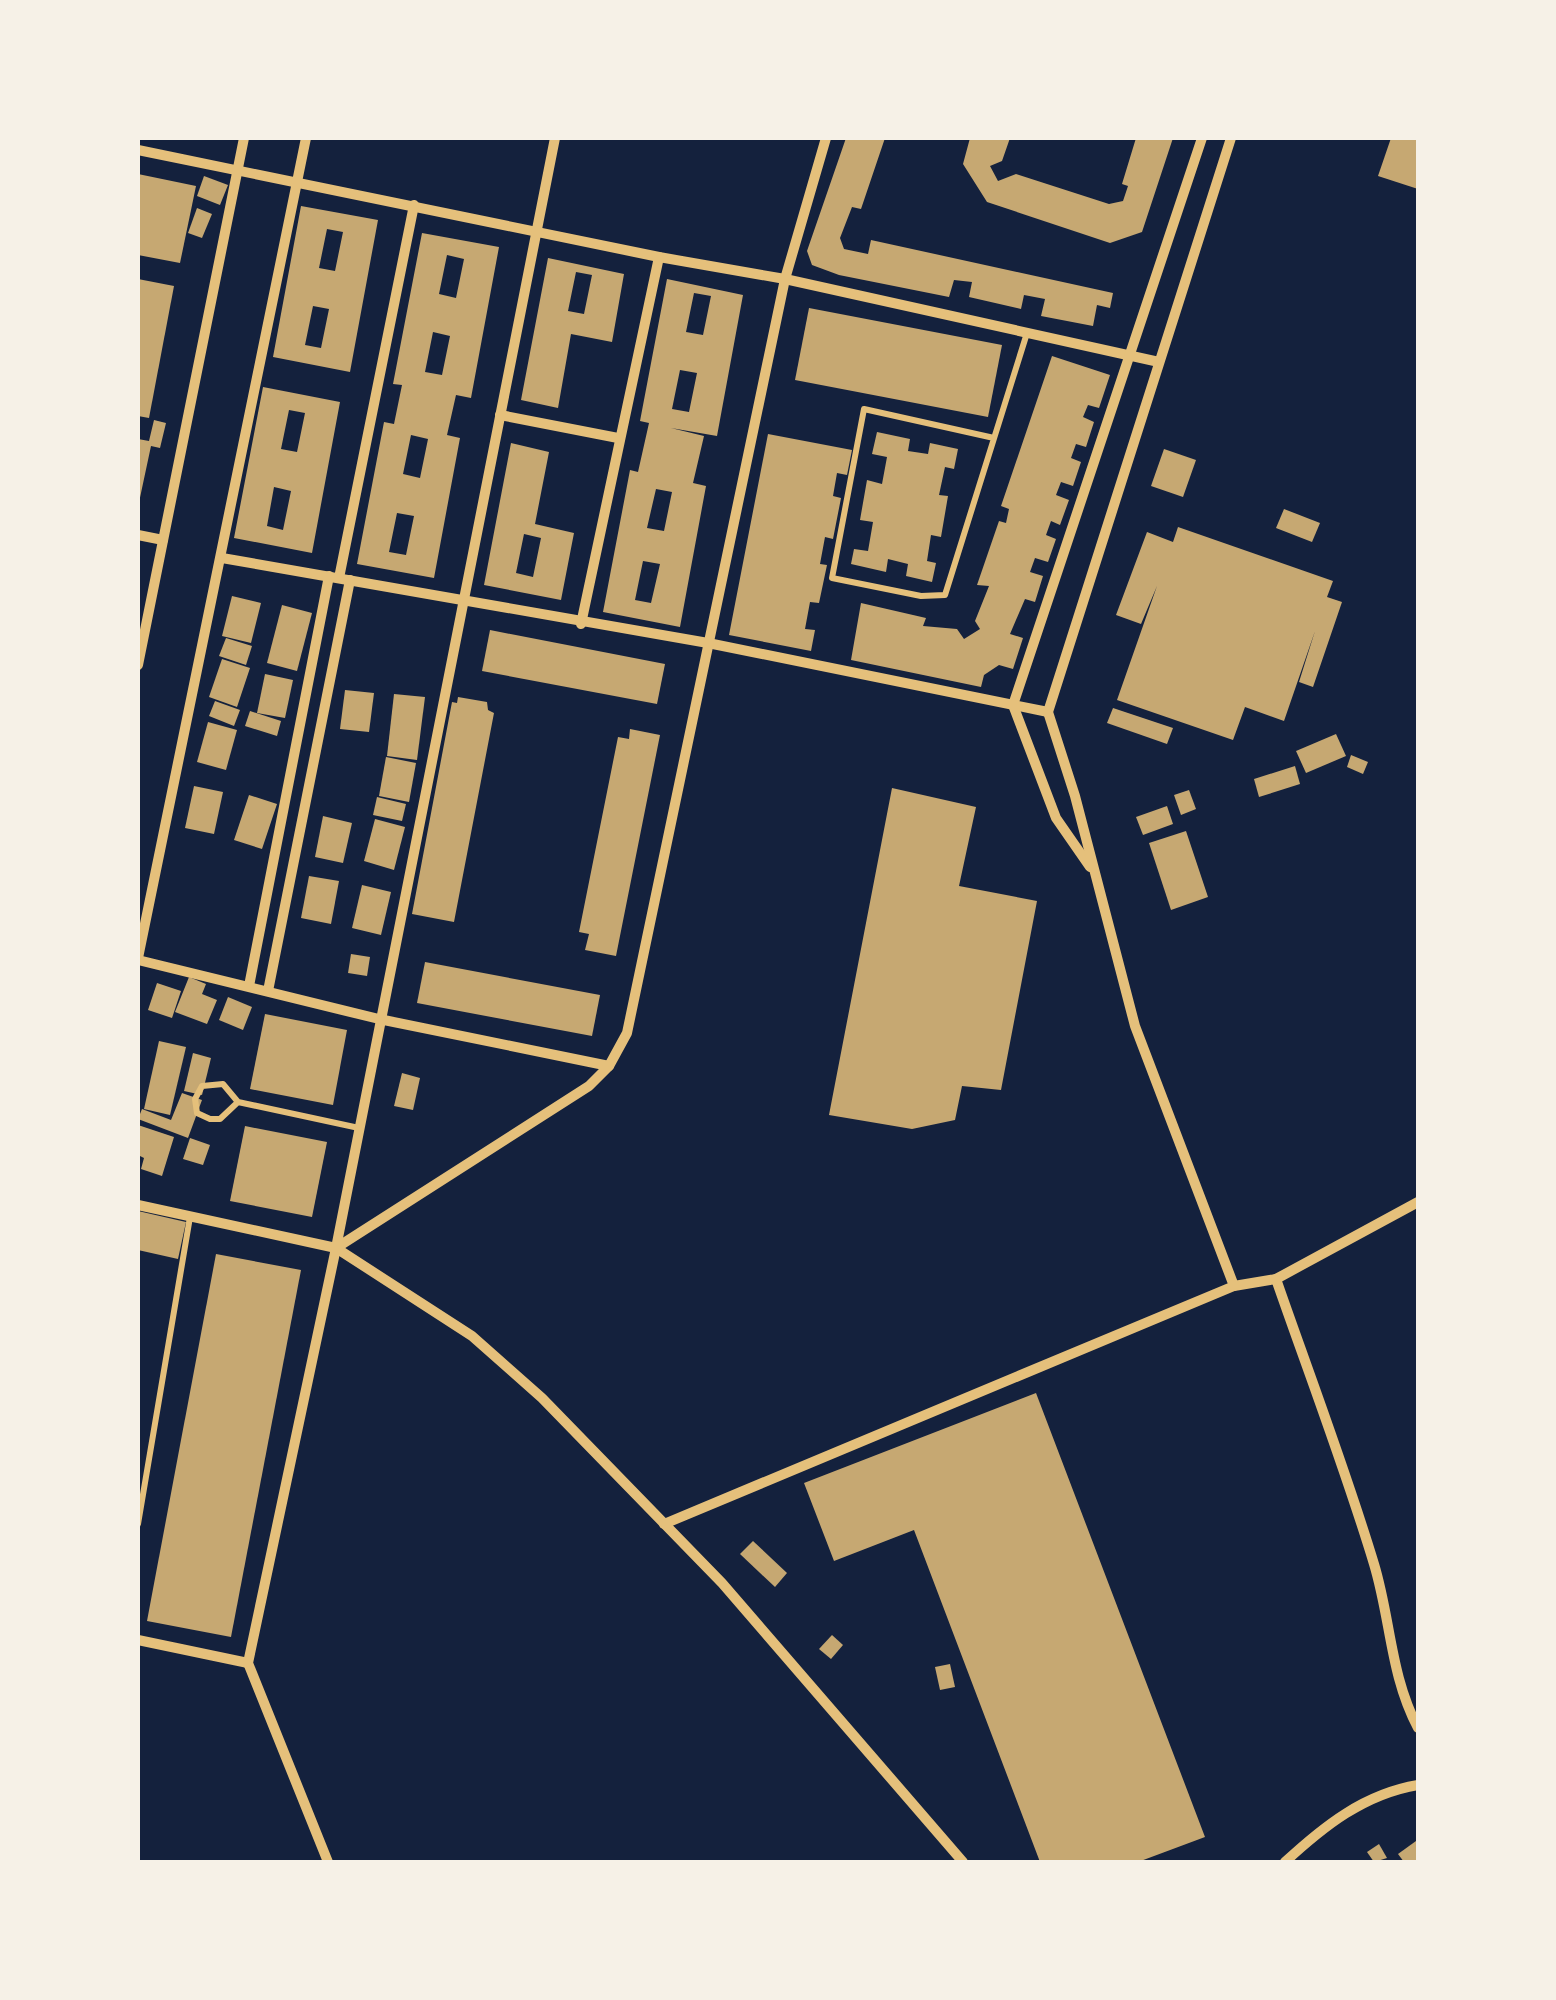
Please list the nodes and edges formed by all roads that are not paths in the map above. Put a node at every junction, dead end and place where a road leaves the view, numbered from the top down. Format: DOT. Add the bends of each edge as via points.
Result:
graph roads {
  1 [pos="244,138"];
  2 [pos="306,138"];
  3 [pos="555,138"];
  4 [pos="826,138"];
  5 [pos="1202,138"];
  6 [pos="1231,138"];
  7 [pos="138,150"];
  8 [pos="237,170"];
  9 [pos="297,182"];
  10 [pos="414,206"];
  11 [pos="534,231"];
  12 [pos="659,257"];
  13 [pos="785,278"];
  14 [pos="1027,333"];
  15 [pos="1127,354"];
  16 [pos="1159,362"];
  17 [pos="500,415"];
  18 [pos="618,438"];
  19 [pos="994,438"];
  20 [pos="138,535"];
  21 [pos="163,540"];
  22 [pos="222,558"];
  23 [pos="339,578"];
  24 [pos="462,602"];
  25 [pos="582,624"];
  26 [pos="708,643"];
  27 [pos="138,664"];
  28 [pos="1013,705"];
  29 [pos="1048,712"];
  30 [pos="1094,871"];
  31 [pos="138,959"];
  32 [pos="249,986"];
  33 [pos="268,990"];
  34 [pos="379,1019"];
  35 [pos="609,1066"];
  36 [pos="238,1102"];
  37 [pos="359,1128"];
  38 [pos="1418,1202"];
  39 [pos="138,1204"];
  40 [pos="190,1216"];
  41 [pos="336,1248"];
  42 [pos="1276,1279"];
  43 [pos="1234,1286"];
  44 [pos="138,1524"];
  45 [pos="664,1524"];
  46 [pos="138,1640"];
  47 [pos="248,1663"];
  48 [pos="1418,1728"];
  49 [pos="1418,1785"];
  50 [pos="328,1862"];
  51 [pos="963,1862"];
  52 [pos="1285,1862"];
  1 -- 8 [label="street"];
  2 -- 9 [label="street"];
  3 -- 11 [label="street"];
  4 -- 13 [label="street"];
  5 -- 15 [label="street"];
  6 -- 16 [label="street"];
  7 -- 8 [label="street"];
  8 -- 9 [label="street"];
  8 -- 21 [label="street"];
  9 -- 10 [label="street"];
  9 -- 22 [label="street"];
  10 -- 11 [label="street"];
  10 -- 23 [label="street"];
  11 -- 12 [label="street"];
  11 -- 17 [label="street"];
  12 -- 13 [label="street"];
  12 -- 18 [label="street"];
  13 -- 14 [label="street"];
  13 -- 26 [label="street"];
  14 -- 15 [label="street"];
  14 -- 19 [label="lane"];
  15 -- 16 [label="street"];
  15 -- 28 [label="street"];
  16 -- 29 [label="street"];
  17 -- 18 [label="street"];
  17 -- 24 [label="street"];
  18 -- 25 [label="street"];
  19 -- 19 [label="lane" via="945,596 832,578 864,409"];
  20 -- 21 [label="street"];
  21 -- 27 [label="street"];
  22 -- 23 [label="street"];
  22 -- 31 [label="street"];
  23 -- 24 [label="street"];
  23 -- 32 [label="street"];
  23 -- 33 [label="street"];
  24 -- 25 [label="street"];
  24 -- 34 [label="street"];
  25 -- 26 [label="street"];
  26 -- 28 [label="street"];
  26 -- 35 [label="street" via="628,1033"];
  28 -- 29 [label="street"];
  28 -- 30 [label="street" via="1056,818"];
  29 -- 30 [label="street"];
  30 -- 43 [label="street" via="1135,1026"];
  31 -- 32 [label="street"];
  32 -- 33 [label="street"];
  33 -- 34 [label="street"];
  34 -- 35 [label="street"];
  34 -- 37 [label="street"];
  35 -- 41 [label="street" via="589,1086"];
  36 -- 36 [label="lane" via="224,1084 212,1082 196,1098 197,1113 220,1118"];
  36 -- 37 [label="lane"];
  37 -- 41 [label="street"];
  38 -- 42 [label="street"];
  39 -- 40 [label="street"];
  40 -- 41 [label="street"];
  40 -- 44 [label="lane"];
  41 -- 45 [label="street" via="472,1336"];
  41 -- 47 [label="street"];
  42 -- 43 [label="street"];
  42 -- 48 [label="street" via="1375,1568 1387,1635"];
  43 -- 45 [label="street"];
  45 -- 51 [label="street"];
  46 -- 47 [label="street"];
  47 -- 50 [label="street"];
  49 -- 52 [label="street" via="1375,1796 1343,1814"];
}
